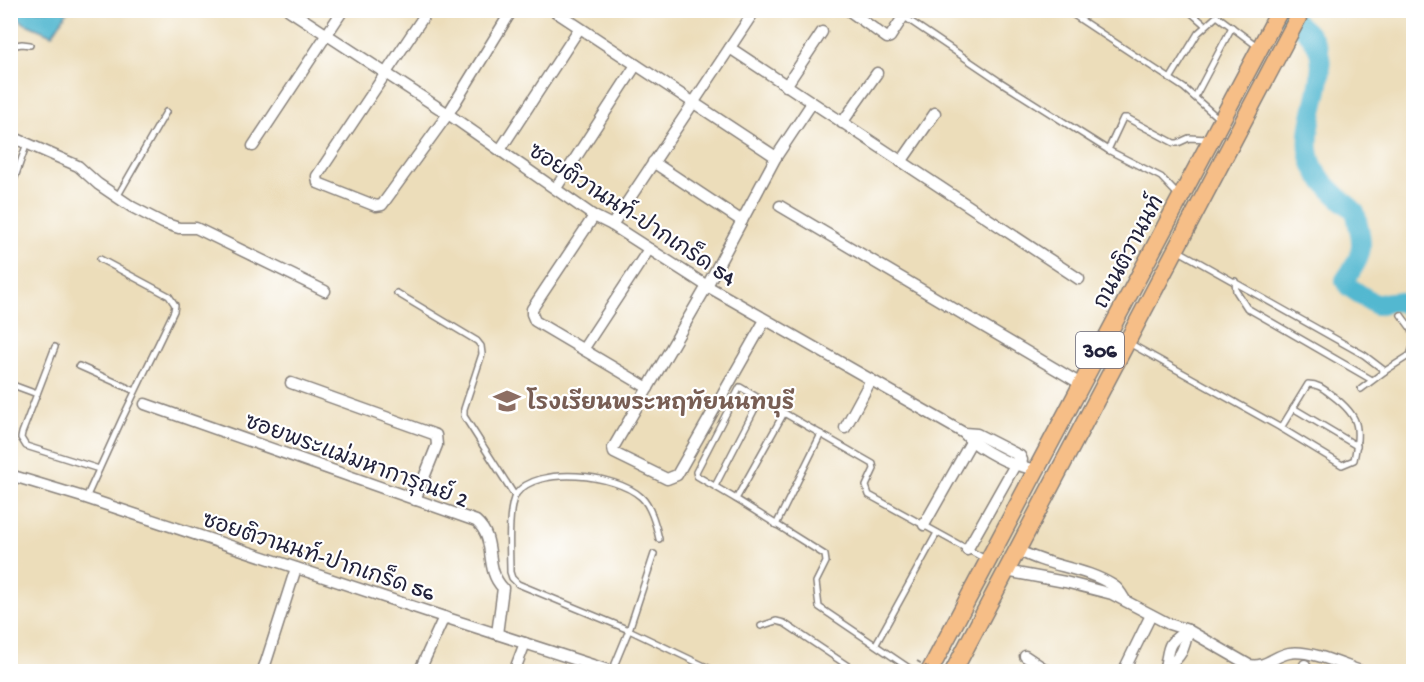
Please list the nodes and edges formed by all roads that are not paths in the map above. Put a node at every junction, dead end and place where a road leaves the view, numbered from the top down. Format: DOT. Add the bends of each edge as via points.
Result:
graph roads {
  1 [pos="290,10"];
  2 [pos="342,10"];
  3 [pos="428,10"];
  4 [pos="513,10"];
  5 [pos="553,10"];
  6 [pos="755,10"];
  7 [pos="848,10"];
  8 [pos="1066,10"];
  9 [pos="1188,10"];
  10 [pos="1210,10"];
  11 [pos="1280,10"];
  12 [pos="1302,10"];
  13 [pos="898,14"];
  14 [pos="1217,16"];
  15 [pos="1205,25"];
  16 [pos="1232,27"];
  17 [pos="579,29"];
  18 [pos="822,32"];
  19 [pos="326,34"];
  20 [pos="30,45"];
  21 [pos="10,46"];
  22 [pos="729,48"];
  23 [pos="1260,49"];
  24 [pos="636,65"];
  25 [pos="387,73"];
  26 [pos="877,73"];
  27 [pos="1170,79"];
  28 [pos="786,86"];
  29 [pos="1195,97"];
  30 [pos="693,103"];
  31 [pos="812,103"];
  32 [pos="166,112"];
  33 [pos="935,113"];
  34 [pos="448,114"];
  35 [pos="1222,121"];
  36 [pos="842,123"];
  37 [pos="10,136"];
  38 [pos="1213,139"];
  39 [pos="27,143"];
  40 [pos="253,146"];
  41 [pos="500,150"];
  42 [pos="1108,150"];
  43 [pos="776,157"];
  44 [pos="653,162"];
  45 [pos="901,162"];
  46 [pos="556,188"];
  47 [pos="11,189"];
  48 [pos="117,197"];
  49 [pos="1181,199"];
  50 [pos="780,206"];
  51 [pos="594,216"];
  52 [pos="742,221"];
  53 [pos="612,225"];
  54 [pos="649,249"];
  55 [pos="1177,249"];
  56 [pos="100,260"];
  57 [pos="1079,279"];
  58 [pos="1235,281"];
  59 [pos="707,286"];
  60 [pos="325,291"];
  61 [pos="397,293"];
  62 [pos="1401,315"];
  63 [pos="765,320"];
  64 [pos="1110,332"];
  65 [pos="1413,339"];
  66 [pos="1127,342"];
  67 [pos="1413,344"];
  68 [pos="55,347"];
  69 [pos="585,348"];
  70 [pos="79,366"];
  71 [pos="1385,371"];
  72 [pos="871,380"];
  73 [pos="1372,380"];
  74 [pos="291,383"];
  75 [pos="10,384"];
  76 [pos="1081,384"];
  77 [pos="648,388"];
  78 [pos="1361,389"];
  79 [pos="135,391"];
  80 [pos="37,394"];
  81 [pos="760,399"];
  82 [pos="146,404"];
  83 [pos="1293,408"];
  84 [pos="784,413"];
  85 [pos="845,428"];
  86 [pos="1281,428"];
  87 [pos="821,434"];
  88 [pos="968,438"];
  89 [pos="1357,446"];
  90 [pos="1024,464"];
  91 [pos="99,469"];
  92 [pos="10,474"];
  93 [pos="715,486"];
  94 [pos="515,496"];
  95 [pos="86,498"];
  96 [pos="415,500"];
  97 [pos="736,500"];
  98 [pos="776,525"];
  99 [pos="924,525"];
  100 [pos="937,533"];
  101 [pos="658,539"];
  102 [pos="967,550"];
  103 [pos="1018,550"];
  104 [pos="654,554"];
  105 [pos="988,561"];
  106 [pos="296,568"];
  107 [pos="1006,571"];
  108 [pos="1127,603"];
  109 [pos="1151,615"];
  110 [pos="444,617"];
  111 [pos="761,626"];
  112 [pos="628,630"];
  113 [pos="1188,630"];
  114 [pos="497,634"];
  115 [pos="525,643"];
  116 [pos="876,644"];
  117 [pos="1025,656"];
  118 [pos="923,666"];
  119 [pos="1165,670"];
  120 [pos="613,671"];
  121 [pos="261,672"];
  122 [pos="419,672"];
  123 [pos="514,672"];
  124 [pos="717,672"];
  125 [pos="857,672"];
  126 [pos="915,672"];
  127 [pos="953,672"];
  128 [pos="1049,672"];
  129 [pos="1123,672"];
  130 [pos="1363,672"];
  1 -- 19 [label="street, ซอยติวานนท์-ปากเกร็ด 54"];
  2 -- 19 [label="street"];
  3 -- 25 [label="street"];
  4 -- 34 [label="street"];
  5 -- 17 [label="street"];
  6 -- 22 [label="street"];
  7 -- 13 [label="street" via="887,38"];
  8 -- 27 [label="lane"];
  9 -- 15 [label="lane"];
  10 -- 14 [label="lane"];
  11 -- 23 [label="main road, ถนนติวานนท์ / 306"];
  12 -- 55 [label="main road, ถนนติวานนท์ / 306"];
  13 -- 42 [label="lane"];
  14 -- 15 [label="lane"];
  14 -- 16 [label="lane"];
  15 -- 27 [label="lane"];
  16 -- 23 [label="lane"];
  16 -- 29 [label="lane"];
  17 -- 24 [label="street"];
  17 -- 41 [label="street"];
  18 -- 28 [label="street"];
  19 -- 25 [label="street, ซอยติวานนท์-ปากเกร็ด 54"];
  19 -- 40 [label="street"];
  20 -- 21 [label="lane"];
  22 -- 28 [label="street"];
  22 -- 30 [label="street"];
  23 -- 35 [label="main road, ถนนติวานนท์ / 306"];
  24 -- 30 [label="street"];
  24 -- 46 [label="street"];
  25 -- 34 [label="street, ซอยติวานนท์-ปากเกร็ด 54"];
  25 -- 34 [label="street" via="316,176 318,183 379,206"];
  26 -- 36 [label="street"];
  27 -- 29 [label="lane"];
  28 -- 31 [label="street"];
  29 -- 35 [label="lane"];
  30 -- 43 [label="street"];
  30 -- 44 [label="street"];
  31 -- 36 [label="street"];
  31 -- 43 [label="street"];
  32 -- 48 [label="lane"];
  33 -- 45 [label="street"];
  34 -- 41 [label="street, ซอยติวานนท์-ปากเกร็ด 54"];
  35 -- 38 [label="main road, ถนนติวานนท์ / 306"];
  36 -- 45 [label="street"];
  37 -- 39 [label="street"];
  38 -- 42 [label="lane" via="1189,138 1174,143 1125,117"];
  38 -- 49 [label="main road, ถนนติวานนท์ / 306"];
  39 -- 47 [label="lane"];
  39 -- 48 [label="street" via="78,166"];
  41 -- 46 [label="street, ซอยติวานนท์-ปากเกร็ด 54"];
  42 -- 49 [label="lane" via="1161,177"];
  43 -- 52 [label="street"];
  44 -- 52 [label="street"];
  44 -- 53 [label="street"];
  45 -- 57 [label="street"];
  46 -- 51 [label="street, ซอยติวานนท์-ปากเกร็ด 54"];
  48 -- 60 [label="street" via="163,224 196,228"];
  49 -- 64 [label="main road, ถนนติวานนท์ / 306"];
  50 -- 76 [label="street"];
  51 -- 53 [label="street, ซอยติวานนท์-ปากเกร็ด 54"];
  51 -- 69 [label="street" via="531,314 535,321"];
  52 -- 59 [label="street"];
  53 -- 54 [label="street, ซอยติวานนท์-ปากเกร็ด 54"];
  54 -- 59 [label="street, ซอยติวานนท์-ปากเกร็ด 54"];
  54 -- 69 [label="street"];
  55 -- 58 [label="lane"];
  55 -- 66 [label="main road, ถนนติวานนท์ / 306"];
  56 -- 79 [label="lane" via="169,296 175,305"];
  58 -- 71 [label="lane"];
  58 -- 73 [label="lane" via="1236,291 1247,308"];
  59 -- 63 [label="street, ซอยติวานนท์-ปากเกร็ด 54"];
  59 -- 77 [label="street"];
  61 -- 94 [label="lane" via="482,346 464,416"];
  62 -- 65 [label="lane" via="1412,330"];
  63 -- 72 [label="street, ซอยติวานนท์-ปากเกร็ด 54"];
  63 -- 77 [label="street" via="677,475 671,479 613,450"];
  64 -- 66 [label="main road"];
  64 -- 76 [label="main road, ถนนติวานนท์ / 306"];
  66 -- 86 [label="lane"];
  66 -- 103 [label="main road, ถนนติวานนท์ / 306"];
  67 -- 71 [label="lane" via="1410,355"];
  68 -- 80 [label="lane"];
  69 -- 77 [label="street"];
  70 -- 79 [label="lane"];
  71 -- 73 [label="lane"];
  72 -- 85 [label="street"];
  72 -- 88 [label="street, ซอยติวานนท์-ปากเกร็ด 54"];
  73 -- 78 [label="lane"];
  74 -- 96 [label="street" via="436,435 437,445"];
  75 -- 80 [label="lane"];
  76 -- 90 [label="main road, ถนนติวานนท์ / 306"];
  79 -- 91 [label="lane"];
  80 -- 91 [label="lane" via="22,433 26,446"];
  81 -- 84 [label="lane"];
  81 -- 93 [label="lane"];
  81 -- 93 [label="lane" via="740,387 696,470 697,476"];
  82 -- 96 [label="street, ซอยพระแม่มหาการุณย์ 2"];
  83 -- 86 [label="lane"];
  83 -- 89 [label="lane"];
  83 -- 89 [label="lane" via="1308,384 1321,387 1354,415"];
  84 -- 87 [label="lane"];
  84 -- 97 [label="lane"];
  86 -- 89 [label="lane" via="1342,465 1354,460"];
  87 -- 98 [label="lane"];
  87 -- 99 [label="lane" via="873,464 866,486 869,495"];
  88 -- 90 [label="street, ซอยติวานนท์-ปากเกร็ด 54"];
  88 -- 99 [label="street"];
  90 -- 102 [label="street"];
  90 -- 105 [label="main road, ถนนติวานนท์ / 306"];
  91 -- 95 [label="lane"];
  92 -- 95 [label="street, ซอยติวานนท์-ปากเกร็ด 56"];
  93 -- 97 [label="lane"];
  94 -- 101 [label="lane" via="542,479 597,477 642,497"];
  94 -- 112 [label="lane" via="509,550 512,578 518,584"];
  95 -- 106 [label="street, ซอยติวานนท์-ปากเกร็ด 56"];
  96 -- 114 [label="street, ซอยพระแม่มหาการุณย์ 2" via="476,521 484,528 494,579 503,588"];
  97 -- 98 [label="lane"];
  98 -- 116 [label="lane" via="825,555 826,562 816,582 819,607"];
  99 -- 100 [label="lane"];
  100 -- 102 [label="lane"];
  100 -- 116 [label="lane"];
  102 -- 105 [label="lane"];
  103 -- 107 [label="main road, ถนนติวานนท์ / 306"];
  103 -- 108 [label="street" via="1116,586"];
  104 -- 112 [label="lane"];
  105 -- 118 [label="main road, ถนนติวานนท์ / 306"];
  106 -- 110 [label="street, ซอยติวานนท์-ปากเกร็ด 56"];
  106 -- 121 [label="street"];
  107 -- 108 [label="street" via="1090,587"];
  107 -- 127 [label="main road, ถนนติวานนท์ / 306"];
  108 -- 109 [label="street"];
  109 -- 113 [label="street"];
  109 -- 129 [label="street"];
  110 -- 114 [label="street, ซอยติวานนท์-ปากเกร็ด 56"];
  110 -- 122 [label="street"];
  111 -- 125 [label="lane" via="776,621 784,623"];
  112 -- 120 [label="lane"];
  112 -- 124 [label="lane"];
  113 -- 119 [label="street" via="1173,639"];
  113 -- 130 [label="street" via="1249,665 1258,667 1287,653 1299,652"];
  114 -- 115 [label="street, ซอยติวานนท์-ปากเกร็ด 56"];
  115 -- 120 [label="street, ซอยติวานนท์-ปากเกร็ด 56"];
  115 -- 123 [label="street"];
  116 -- 126 [label="lane"];
  117 -- 128 [label="street"];
}
